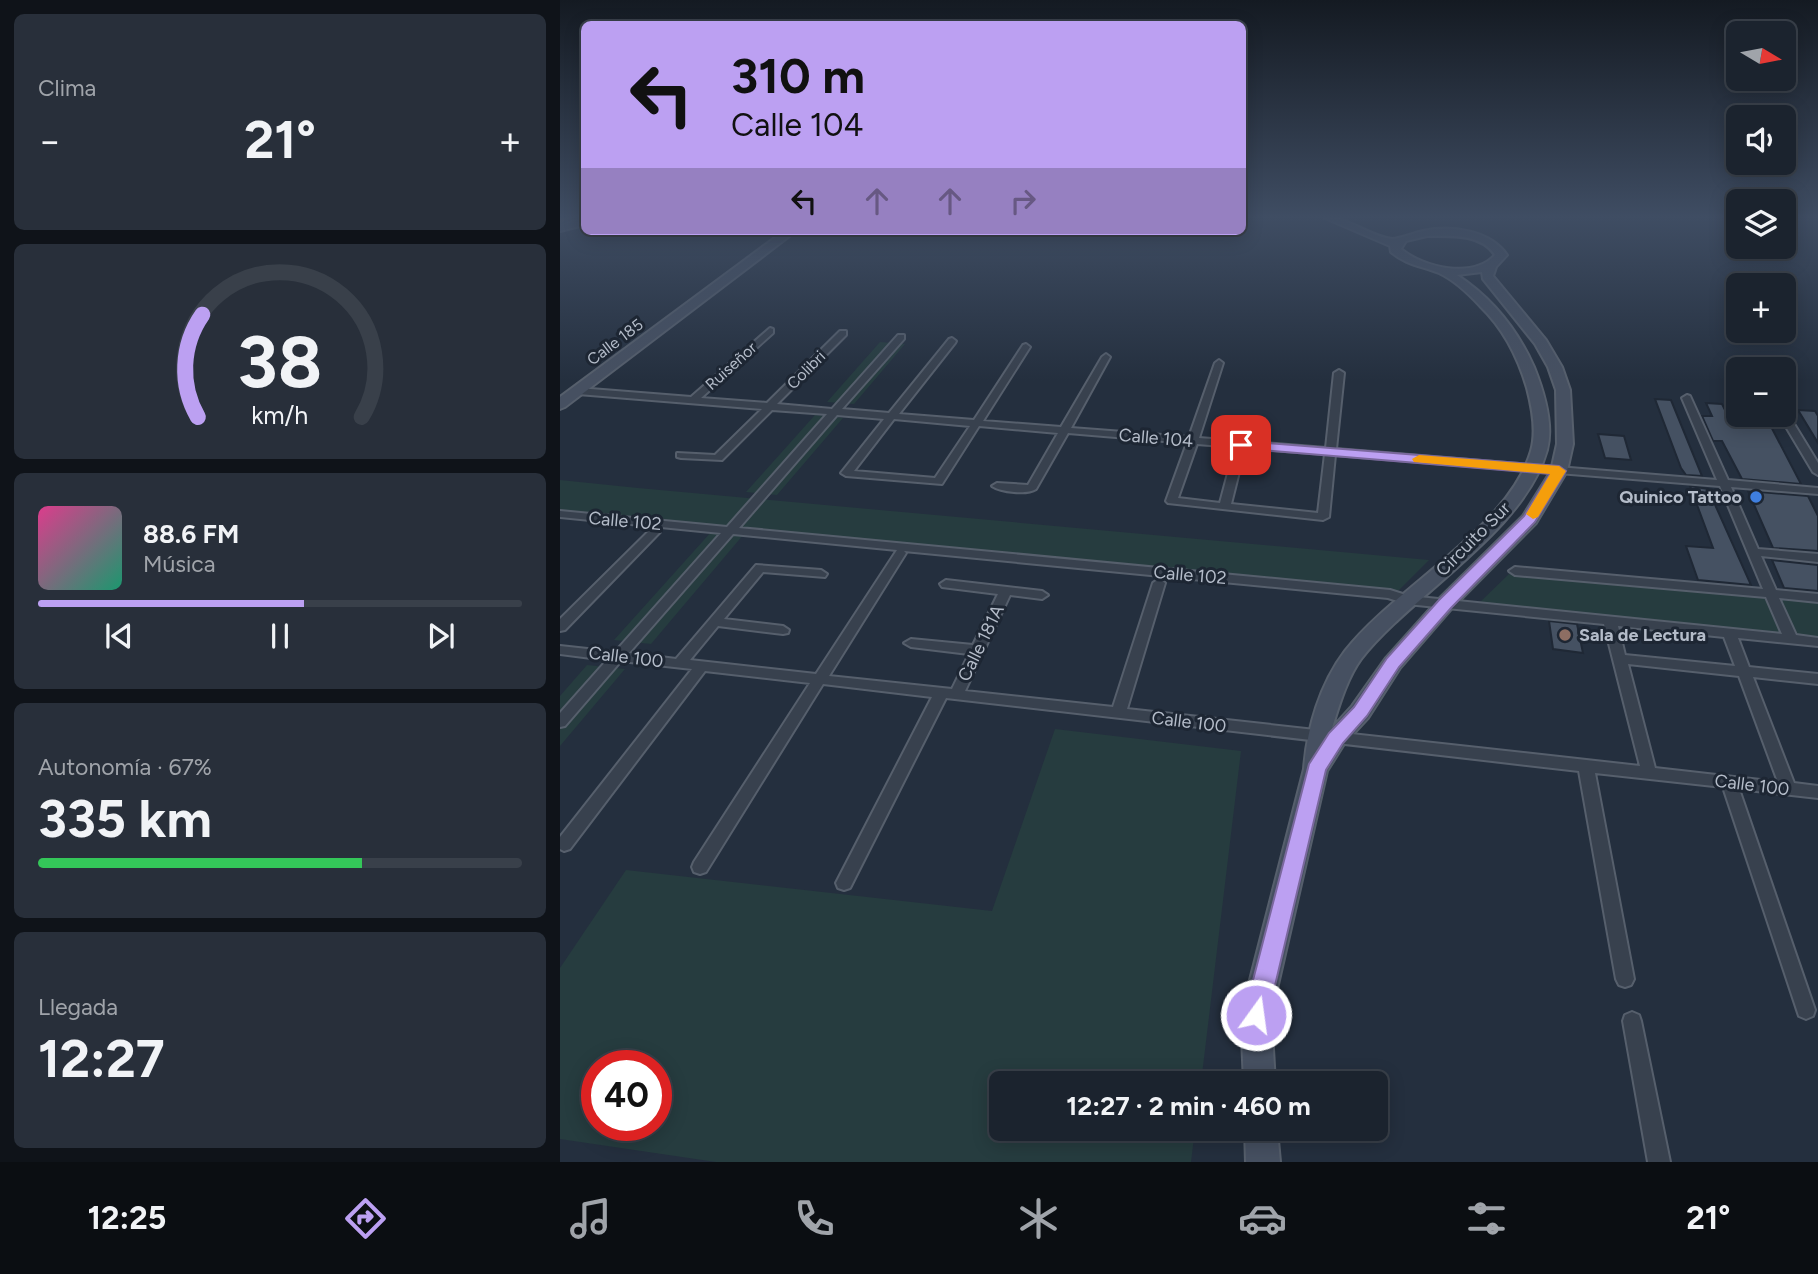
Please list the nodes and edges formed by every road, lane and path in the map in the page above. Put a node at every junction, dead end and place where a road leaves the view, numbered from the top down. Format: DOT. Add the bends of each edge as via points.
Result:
graph roads {
  1 [pos="736,272"];
  2 [pos="1446,272"];
  3 [pos="1489,272"];
  4 [pos="770,331"];
  5 [pos="843,333"];
  6 [pos="901,337"];
  7 [pos="952,341"];
  8 [pos="1026,348"];
  9 [pos="1106,357"];
  10 [pos="1219,363"];
  11 [pos="1339,373"];
  12 [pos="578,391"];
  13 [pos="1687,398"];
  14 [pos="692,401"];
  15 [pos="560,404"];
  16 [pos="769,407"];
  17 [pos="834,412"];
  18 [pos="890,416"];
  19 [pos="975,424"];
  20 [pos="1791,427"];
  21 [pos="1063,430"];
  22 [pos="1192,441"];
  23 [pos="1241,445"];
  24 [pos="1330,452"];
  25 [pos="681,455"];
  26 [pos="1533,468"];
  27 [pos="1559,471"];
  28 [pos="1818,472"];
  29 [pos="1724,484"];
  30 [pos="997,486"];
  31 [pos="1818,491"];
  32 [pos="1225,506"];
  33 [pos="560,514"];
  34 [pos="729,531"];
  35 [pos="654,532"];
  36 [pos="1753,552"];
  37 [pos="900,553"];
  38 [pos="1818,558"];
  39 [pos="1515,571"];
  40 [pos="821,574"];
  41 [pos="1159,583"];
  42 [pos="946,584"];
  43 [pos="1006,591"];
  44 [pos="1770,593"];
  45 [pos="1042,595"];
  46 [pos="1818,597"];
  47 [pos="1407,600"];
  48 [pos="1445,604"];
  49 [pos="1610,621"];
  50 [pos="716,622"];
  51 [pos="560,627"];
  52 [pos="783,630"];
  53 [pos="1730,634"];
  54 [pos="1791,640"];
  55 [pos="1818,642"];
  56 [pos="911,643"];
  57 [pos="560,650"];
  58 [pos="976,650"];
  59 [pos="619,656"];
  60 [pos="1621,659"];
  61 [pos="680,663"];
  62 [pos="702,666"];
  63 [pos="1744,672"];
  64 [pos="818,679"];
  65 [pos="1818,679"];
  66 [pos="948,694"];
  67 [pos="1118,714"];
  68 [pos="560,722"];
  69 [pos="1327,737"];
  70 [pos="1586,765"];
  71 [pos="1649,773"];
  72 [pos="1729,782"];
  73 [pos="1788,789"];
  74 [pos="1818,792"];
  75 [pos="564,844"];
  76 [pos="700,867"];
  77 [pos="844,883"];
  78 [pos="1625,979"];
  79 [pos="1806,1010"];
  80 [pos="1632,1021"];
  81 [pos="1258,1071"];
  82 [pos="1262,1141"];
  83 [pos="1263,1162"];
  84 [pos="1659,1162"];
  1 -- 12 [label="street, Calle 185"];
  2 -- 26 [label="street, Circuito Sur" via="1497,314 1518,343 1538,396 1540,448"];
  3 -- 27 [label="street, Circuito Sur" via="1555,367 1563,390 1565,444"];
  4 -- 14 [label="street, Ruiseñor"];
  5 -- 16 [label="street, Colibri"];
  6 -- 17 [label="street"];
  7 -- 18 [label="street"];
  8 -- 19 [label="street"];
  9 -- 21 [label="street"];
  10 -- 22 [label="street"];
  11 -- 24 [label="street"];
  12 -- 14 [label="street, Calle 104"];
  12 -- 15 [label="street, Calle 185"];
  13 -- 29 [label="street"];
  14 -- 16 [label="street, Calle 104"];
  16 -- 17 [label="street, Calle 104"];
  16 -- 25 [label="street" via="718,458"];
  17 -- 18 [label="street, Calle 104"];
  17 -- 34 [label="street"];
  18 -- 19 [label="street, Calle 104"];
  18 -- 19 [label="street" via="846,473 938,482"];
  19 -- 21 [label="street, Calle 104"];
  20 -- 28 [label="street"];
  21 -- 22 [label="street, Calle 104"];
  21 -- 30 [label="street" via="1031,489"];
  22 -- 23 [label="street, Calle 104"];
  22 -- 32 [label="street" via="1172,501"];
  23 -- 24 [label="street, Calle 104"];
  23 -- 32 [label="street"];
  24 -- 26 [label="street, Calle 104"];
  24 -- 32 [label="street" via="1323,517"];
  26 -- 27 [label="street, Calle 104"];
  26 -- 47 [label="street, Circuito Sur" via="1510,503"];
  27 -- 29 [label="street, Calle 104"];
  27 -- 48 [label="street, Circuito Sur" via="1530,519"];
  29 -- 31 [label="street, Calle 104"];
  29 -- 36 [label="street"];
  33 -- 34 [label="street, Calle 102"];
  34 -- 47 [label="street, Calle 102" via="1390,594"];
  34 -- 59 [label="street"];
  35 -- 51 [label="street"];
  36 -- 38 [label="street"];
  36 -- 44 [label="street"];
  37 -- 64 [label="street"];
  39 -- 44 [label="street"];
  40 -- 50 [label="street" via="760,568"];
  41 -- 67 [label="street"];
  42 -- 43 [label="street"];
  43 -- 45 [label="street"];
  43 -- 58 [label="street, Calle 181A"];
  44 -- 46 [label="street"];
  44 -- 54 [label="street"];
  47 -- 48 [label="street, Calle 102"];
  47 -- 69 [label="street, Circuito Sur" via="1350,659"];
  48 -- 49 [label="street, Calle 102"];
  48 -- 69 [label="street, Circuito Sur" via="1393,663 1360,712"];
  49 -- 53 [label="street, Calle 102"];
  49 -- 60 [label="street"];
  50 -- 52 [label="street"];
  50 -- 61 [label="street"];
  53 -- 54 [label="street, Calle 102"];
  53 -- 63 [label="street"];
  54 -- 55 [label="street, Calle 102"];
  56 -- 58 [label="street"];
  57 -- 59 [label="street, Calle 100"];
  58 -- 66 [label="street, Calle 181A"];
  59 -- 61 [label="street, Calle 100"];
  59 -- 68 [label="street"];
  60 -- 63 [label="street"];
  60 -- 71 [label="street"];
  61 -- 62 [label="street, Calle 100"];
  62 -- 64 [label="street, Calle 100"];
  62 -- 75 [label="street"];
  63 -- 65 [label="street"];
  63 -- 73 [label="street"];
  64 -- 66 [label="street, Calle 100"];
  64 -- 76 [label="street"];
  66 -- 67 [label="street, Calle 100"];
  66 -- 77 [label="street"];
  67 -- 69 [label="street, Calle 100"];
  69 -- 70 [label="street, Calle 100"];
  69 -- 81 [label="street, Circuito Sur" via="1256,1015"];
  70 -- 71 [label="street, Calle 100"];
  70 -- 78 [label="street"];
  71 -- 72 [label="street, Calle 100"];
  72 -- 73 [label="street, Calle 100"];
  72 -- 79 [label="street"];
  73 -- 74 [label="street, Calle 100"];
  80 -- 84 [label="street"];
  82 -- 83 [label="street"];
}
